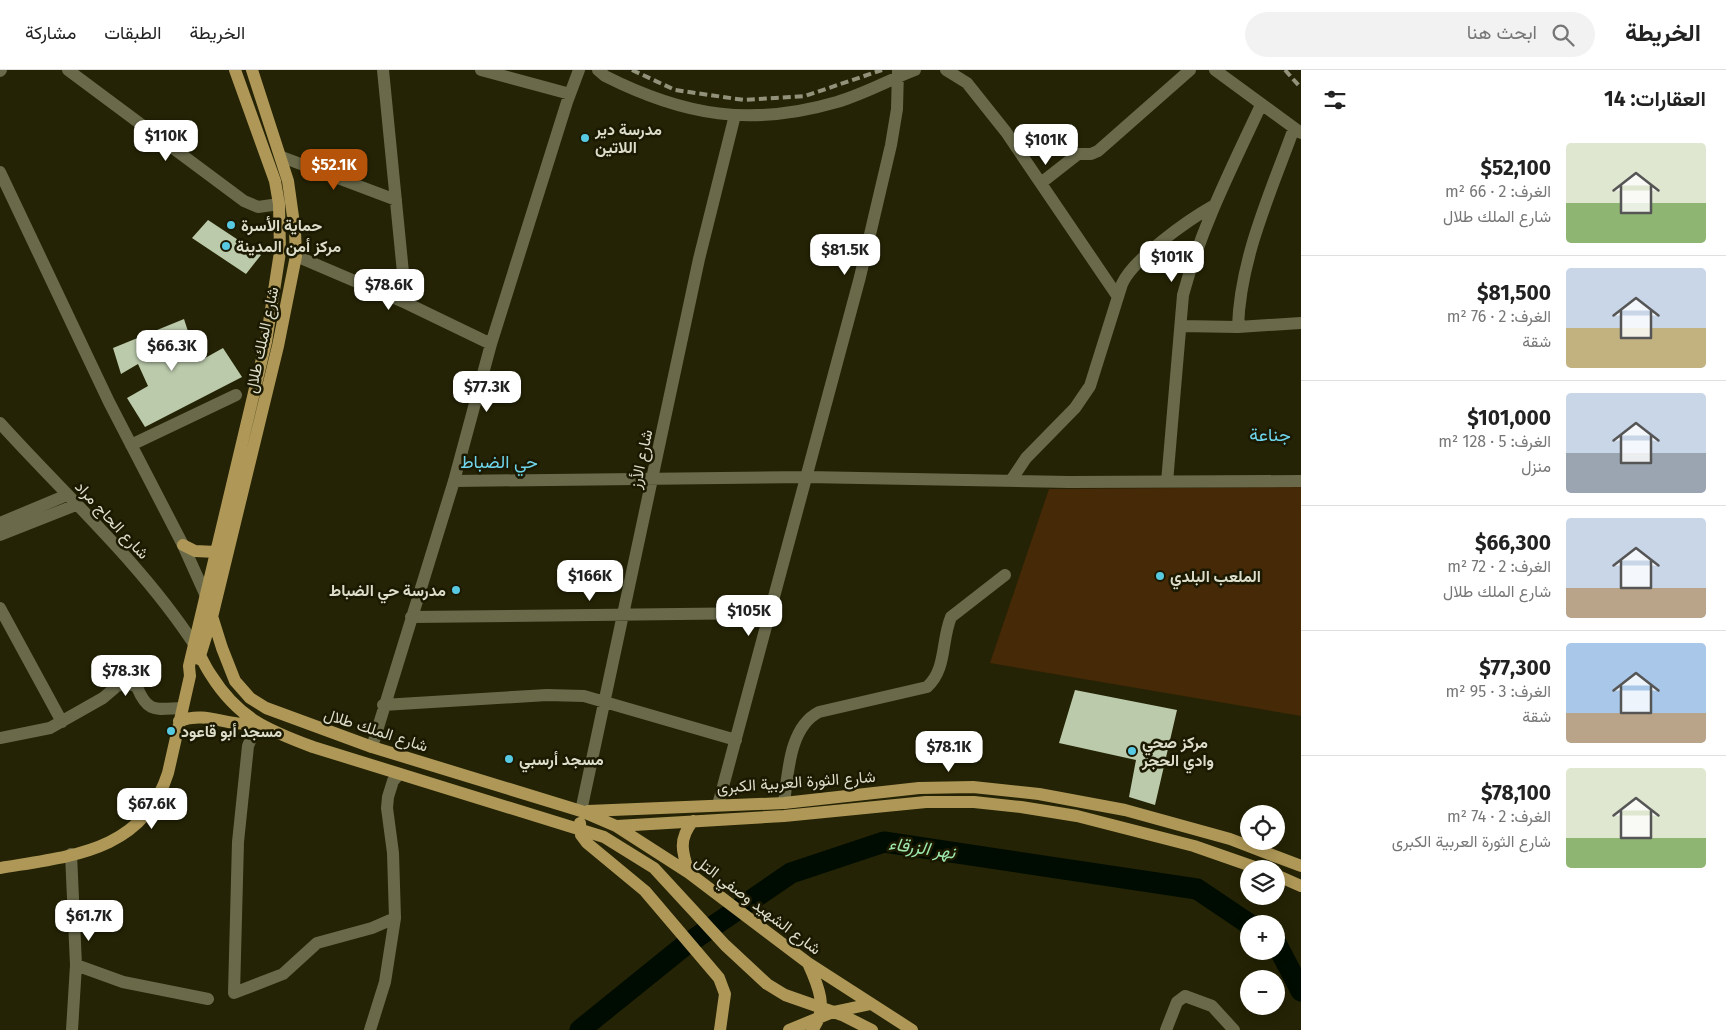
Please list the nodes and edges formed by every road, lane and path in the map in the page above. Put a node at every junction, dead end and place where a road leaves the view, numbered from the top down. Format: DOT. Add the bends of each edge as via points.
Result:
graph roads {
  1 [pos="68,70"];
  2 [pos="235,70"];
  3 [pos="252,70"];
  4 [pos="383,70"];
  5 [pos="481,70"];
  6 [pos="580,70"];
  7 [pos="598,70"];
  8 [pos="915,70"];
  9 [pos="946,70"];
  10 [pos="1190,70"];
  11 [pos="1215,70"];
  12 [pos="898,74"];
  13 [pos="570,94"];
  14 [pos="1262,105"];
  15 [pos="735,116"];
  16 [pos="1297,131"];
  17 [pos="282,157"];
  18 [pos="0,172"];
  19 [pos="1041,183"];
  20 [pos="396,200"];
  21 [pos="279,204"];
  22 [pos="1213,206"];
  23 [pos="296,256"];
  24 [pos="1118,297"];
  25 [pos="406,304"];
  26 [pos="1301,323"];
  27 [pos="1181,326"];
  28 [pos="1238,327"];
  29 [pos="491,344"];
  30 [pos="236,395"];
  31 [pos="0,423"];
  32 [pos="131,445"];
  33 [pos="807,477"];
  34 [pos="653,479"];
  35 [pos="1012,479"];
  36 [pos="454,481"];
  37 [pos="1301,481"];
  38 [pos="1167,482"];
  39 [pos="67,495"];
  40 [pos="76,505"];
  41 [pos="0,523"];
  42 [pos="0,535"];
  43 [pos="183,545"];
  44 [pos="216,552"];
  45 [pos="1005,575"];
  46 [pos="206,596"];
  47 [pos="0,608"];
  48 [pos="770,613"];
  49 [pos="624,615"];
  50 [pos="212,617"];
  51 [pos="411,617"];
  52 [pos="197,650"];
  53 [pos="605,701"];
  54 [pos="384,705"];
  55 [pos="182,708"];
  56 [pos="180,721"];
  57 [pos="62,722"];
  58 [pos="256,723"];
  59 [pos="0,738"];
  60 [pos="736,740"];
  61 [pos="372,747"];
  62 [pos="399,774"];
  63 [pos="784,803"];
  64 [pos="718,804"];
  65 [pos="582,811"];
  66 [pos="693,821"];
  67 [pos="616,826"];
  68 [pos="579,828"];
  69 [pos="71,854"];
  70 [pos="1240,862"];
  71 [pos="1301,866"];
  72 [pos="0,868"];
  73 [pos="689,872"];
  74 [pos="1285,879"];
  75 [pos="1301,886"];
  76 [pos="395,918"];
  77 [pos="808,963"];
  78 [pos="76,965"];
  79 [pos="208,999"];
  80 [pos="871,1004"];
  81 [pos="825,1012"];
  82 [pos="72,1030"];
  83 [pos="370,1030"];
  84 [pos="720,1030"];
  85 [pos="789,1030"];
  86 [pos="812,1030"];
  87 [pos="872,1030"];
  88 [pos="912,1030"];
  89 [pos="1166,1030"];
  90 [pos="1234,1030"];
  1 -- 21 [label="street" via="244,201 258,207"];
  2 -- 21 [label="main road, شارع الملك طلال" via="275,181"];
  3 -- 17 [label="main road, شارع الملك طلال"];
  4 -- 20 [label="street"];
  5 -- 13 [label="street"];
  6 -- 13 [label="street"];
  7 -- 15 [label="street" via="656,100 691,110"];
  8 -- 12 [label="street"];
  9 -- 19 [label="street" via="967,83"];
  10 -- 19 [label="street" via="1098,151 1078,154"];
  11 -- 14 [label="street"];
  12 -- 15 [label="street" via="838,102 813,108"];
  12 -- 33 [label="street" via="891,145"];
  13 -- 29 [label="street"];
  14 -- 16 [label="street"];
  14 -- 22 [label="street"];
  15 -- 34 [label="street, شارع الأرز" via="699,259"];
  16 -- 28 [label="street" via="1244,274"];
  17 -- 20 [label="street"];
  17 -- 23 [label="main road, شارع الملك طلال" via="293,206"];
  18 -- 32 [label="street"];
  19 -- 24 [label="street"];
  20 -- 25 [label="street"];
  21 -- 44 [label="main road, شارع الملك طلال" via="280,252 266,342"];
  22 -- 24 [label="street" via="1188,221 1135,265 1124,279"];
  22 -- 27 [label="street" via="1190,268 1183,295"];
  23 -- 25 [label="street"];
  23 -- 50 [label="main road, شارع الملك طلال" via="278,346"];
  24 -- 35 [label="street" via="1099,363 1084,396 1036,446"];
  25 -- 29 [label="street"];
  26 -- 28 [label="street"];
  27 -- 28 [label="street"];
  27 -- 38 [label="street"];
  29 -- 36 [label="street"];
  30 -- 32 [label="street"];
  31 -- 39 [label="street, شارع الحاج مراد"];
  32 -- 43 [label="street"];
  33 -- 34 [label="street"];
  33 -- 35 [label="street"];
  33 -- 48 [label="street"];
  34 -- 36 [label="street"];
  34 -- 49 [label="street, شارع الأرز"];
  35 -- 38 [label="street"];
  36 -- 51 [label="street"];
  37 -- 38 [label="street"];
  39 -- 40 [label="street, شارع الحاج مراد"];
  39 -- 41 [label="street"];
  40 -- 42 [label="street"];
  40 -- 52 [label="street, شارع الحاج مراد" via="173,612"];
  43 -- 44 [label="main road" via="195,551"];
  43 -- 46 [label="street"];
  44 -- 46 [label="main road, شارع الملك طلال"];
  45 -- 63 [label="street" via="951,617 940,670 927,687 819,712 810,717 800,731"];
  46 -- 50 [label="main road, شارع الملك طلال"];
  46 -- 52 [label="main road, شارع الملك طلال"];
  47 -- 57 [label="street"];
  48 -- 49 [label="street"];
  48 -- 60 [label="street"];
  49 -- 51 [label="street"];
  49 -- 53 [label="street, شارع الأرز"];
  50 -- 52 [label="main road, شارع الملك طلال"];
  50 -- 61 [label="main road, شارع الملك طلال" via="235,680 250,698 289,718"];
  51 -- 54 [label="street"];
  52 -- 55 [label="main road"];
  52 -- 58 [label="main road" via="219,687"];
  53 -- 54 [label="street" via="584,696 547,695"];
  53 -- 60 [label="street"];
  53 -- 65 [label="street, شارع الأرز"];
  54 -- 61 [label="street"];
  55 -- 56 [label="main road"];
  55 -- 57 [label="street" via="153,709 145,704 137,687 124,683"];
  56 -- 58 [label="main road" via="197,716"];
  56 -- 69 [label="main road" via="163,788 136,827 122,837"];
  57 -- 59 [label="street" via="33,733"];
  58 -- 62 [label="main road" via="275,734"];
  58 -- 76 [label="street" via="248,746 238,842 234,993 283,974 317,943 372,928"];
  60 -- 64 [label="street"];
  61 -- 65 [label="main road, شارع الملك طلال"];
  62 -- 68 [label="main road"];
  62 -- 76 [label="street" via="393,782 387,808 393,853"];
  63 -- 64 [label="main road, شارع الثورة العربية الكبرى"];
  63 -- 71 [label="main road, شارع الثورة العربية الكبرى" via="948,787 1039,794 1126,810 1230,839"];
  64 -- 65 [label="main road, شارع الثورة العربية الكبرى"];
  65 -- 67 [label="main road, شارع الشهيد وصفي التل"];
  65 -- 68 [label="main road"];
  66 -- 67 [label="main road, شارع الثورة العربية الكبرى"];
  66 -- 70 [label="main road, شارع الثورة العربية الكبرى" via="926,802 974,802 1077,816 1194,846"];
  66 -- 73 [label="main road" via="686,829 682,845"];
  67 -- 68 [label="main road, شارع الثورة العربية الكبرى"];
  67 -- 73 [label="main road, شارع الشهيد وصفي التل"];
  68 -- 81 [label="main road" via="604,837 641,859 664,878 726,945 777,991"];
  68 -- 84 [label="main road" via="587,843 630,876 673,922 719,978 725,994"];
  69 -- 72 [label="main road"];
  69 -- 78 [label="street"];
  73 -- 77 [label="main road, شارع الشهيد وصفي التل"];
  74 -- 75 [label="main road"];
  76 -- 83 [label="street" via="386,982"];
  77 -- 80 [label="main road, شارع الشهيد وصفي التل"];
  77 -- 81 [label="main road"];
  78 -- 79 [label="street" via="123,982"];
  78 -- 82 [label="street"];
  80 -- 81 [label="main road"];
  80 -- 88 [label="main road, شارع الشهيد وصفي التل"];
  81 -- 85 [label="main road"];
  81 -- 86 [label="main road"];
  81 -- 87 [label="main road"];
  89 -- 90 [label="street" via="1177,1002 1185,996 1212,1006"];
}
